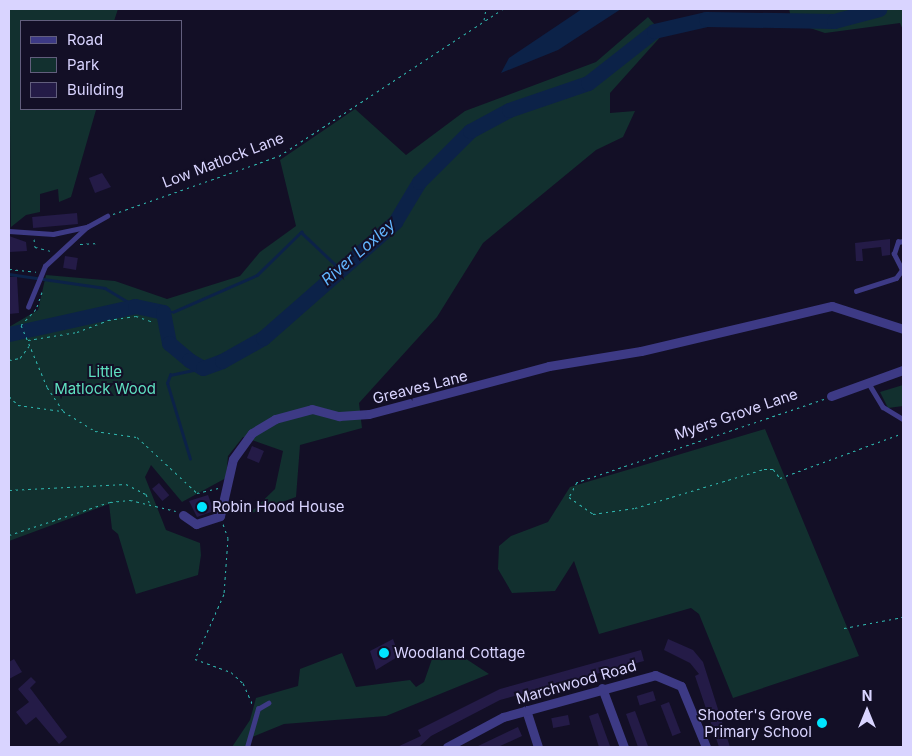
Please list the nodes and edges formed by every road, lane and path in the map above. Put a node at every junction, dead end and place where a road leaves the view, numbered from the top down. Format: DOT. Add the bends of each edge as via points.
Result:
graph roads {
  1 [pos="486,9"];
  2 [pos="503,9"];
  3 [pos="484,21"];
  4 [pos="108,216"];
  5 [pos="88,227"];
  6 [pos="9,231"];
  7 [pos="34,236"];
  8 [pos="903,240"];
  9 [pos="74,242"];
  10 [pos="99,243"];
  11 [pos="59,254"];
  12 [pos="9,269"];
  13 [pos="903,270"];
  14 [pos="40,275"];
  15 [pos="856,291"];
  16 [pos="28,307"];
  17 [pos="154,322"];
  18 [pos="21,325"];
  19 [pos="903,329"];
  20 [pos="27,339"];
  21 [pos="30,345"];
  22 [pos="9,360"];
  23 [pos="903,370"];
  24 [pos="868,382"];
  25 [pos="9,396"];
  26 [pos="831,396"];
  27 [pos="63,411"];
  28 [pos="903,419"];
  29 [pos="903,433"];
  30 [pos="228,484"];
  31 [pos="9,490"];
  32 [pos="149,503"];
  33 [pos="183,515"];
  34 [pos="220,516"];
  35 [pos="9,535"];
  36 [pos="903,617"];
  37 [pos="844,628"];
  38 [pos="602,688"];
  39 [pos="268,703"];
  40 [pos="258,709"];
  41 [pos="526,710"];
  42 [pos="247,747"];
  43 [pos="447,747"];
  44 [pos="538,747"];
  45 [pos="624,747"];
  46 [pos="706,747"];
  1 -- 3 [label="path"];
  2 -- 3 [label="path, Low Matlock Lane"];
  3 -- 4 [label="path, Low Matlock Lane" via="279,156"];
  4 -- 5 [label="lane"];
  5 -- 7 [label="lane"];
  5 -- 9 [label="lane"];
  6 -- 7 [label="lane"];
  7 -- 11 [label="path" via="35,246"];
  8 -- 13 [label="lane" via="898,242 894,254"];
  9 -- 10 [label="path"];
  9 -- 11 [label="lane"];
  11 -- 14 [label="lane"];
  12 -- 14 [label="path"];
  13 -- 15 [label="lane" via="888,282"];
  14 -- 16 [label="lane"];
  17 -- 20 [label="path" via="136,316 108,320 77,332"];
  18 -- 20 [label="path"];
  19 -- 30 [label="street, Greaves Lane" via="832,306 642,351 549,366 369,414 339,416 312,409 274,419 252,433 233,458"];
  20 -- 21 [label="path"];
  21 -- 22 [label="path" via="20,358"];
  21 -- 27 [label="path" via="47,387"];
  23 -- 24 [label="street"];
  24 -- 26 [label="street"];
  24 -- 28 [label="lane" via="883,407"];
  25 -- 27 [label="path" via="18,405"];
  26 -- 29 [label="path, Myers Grove Lane" via="577,482 569,497 593,514 635,508 764,469 773,470 780,478"];
  27 -- 30 [label="path" via="95,431 137,437 197,493"];
  30 -- 34 [label="street, Greaves Lane"];
  31 -- 32 [label="path" via="126,484 146,494"];
  32 -- 33 [label="path"];
  32 -- 35 [label="path" via="110,502"];
  33 -- 34 [label="street" via="196,524"];
  34 -- 40 [label="path" via="228,538 224,594 194,660 231,672"];
  36 -- 37 [label="path"];
  38 -- 41 [label="street, Marchwood Road"];
  38 -- 45 [label="street"];
  38 -- 46 [label="street, Marchwood Road" via="646,676 673,679 686,694"];
  39 -- 40 [label="lane"];
  40 -- 42 [label="lane"];
  41 -- 43 [label="street, Marchwood Road" via="486,724"];
  41 -- 44 [label="street"];
}
